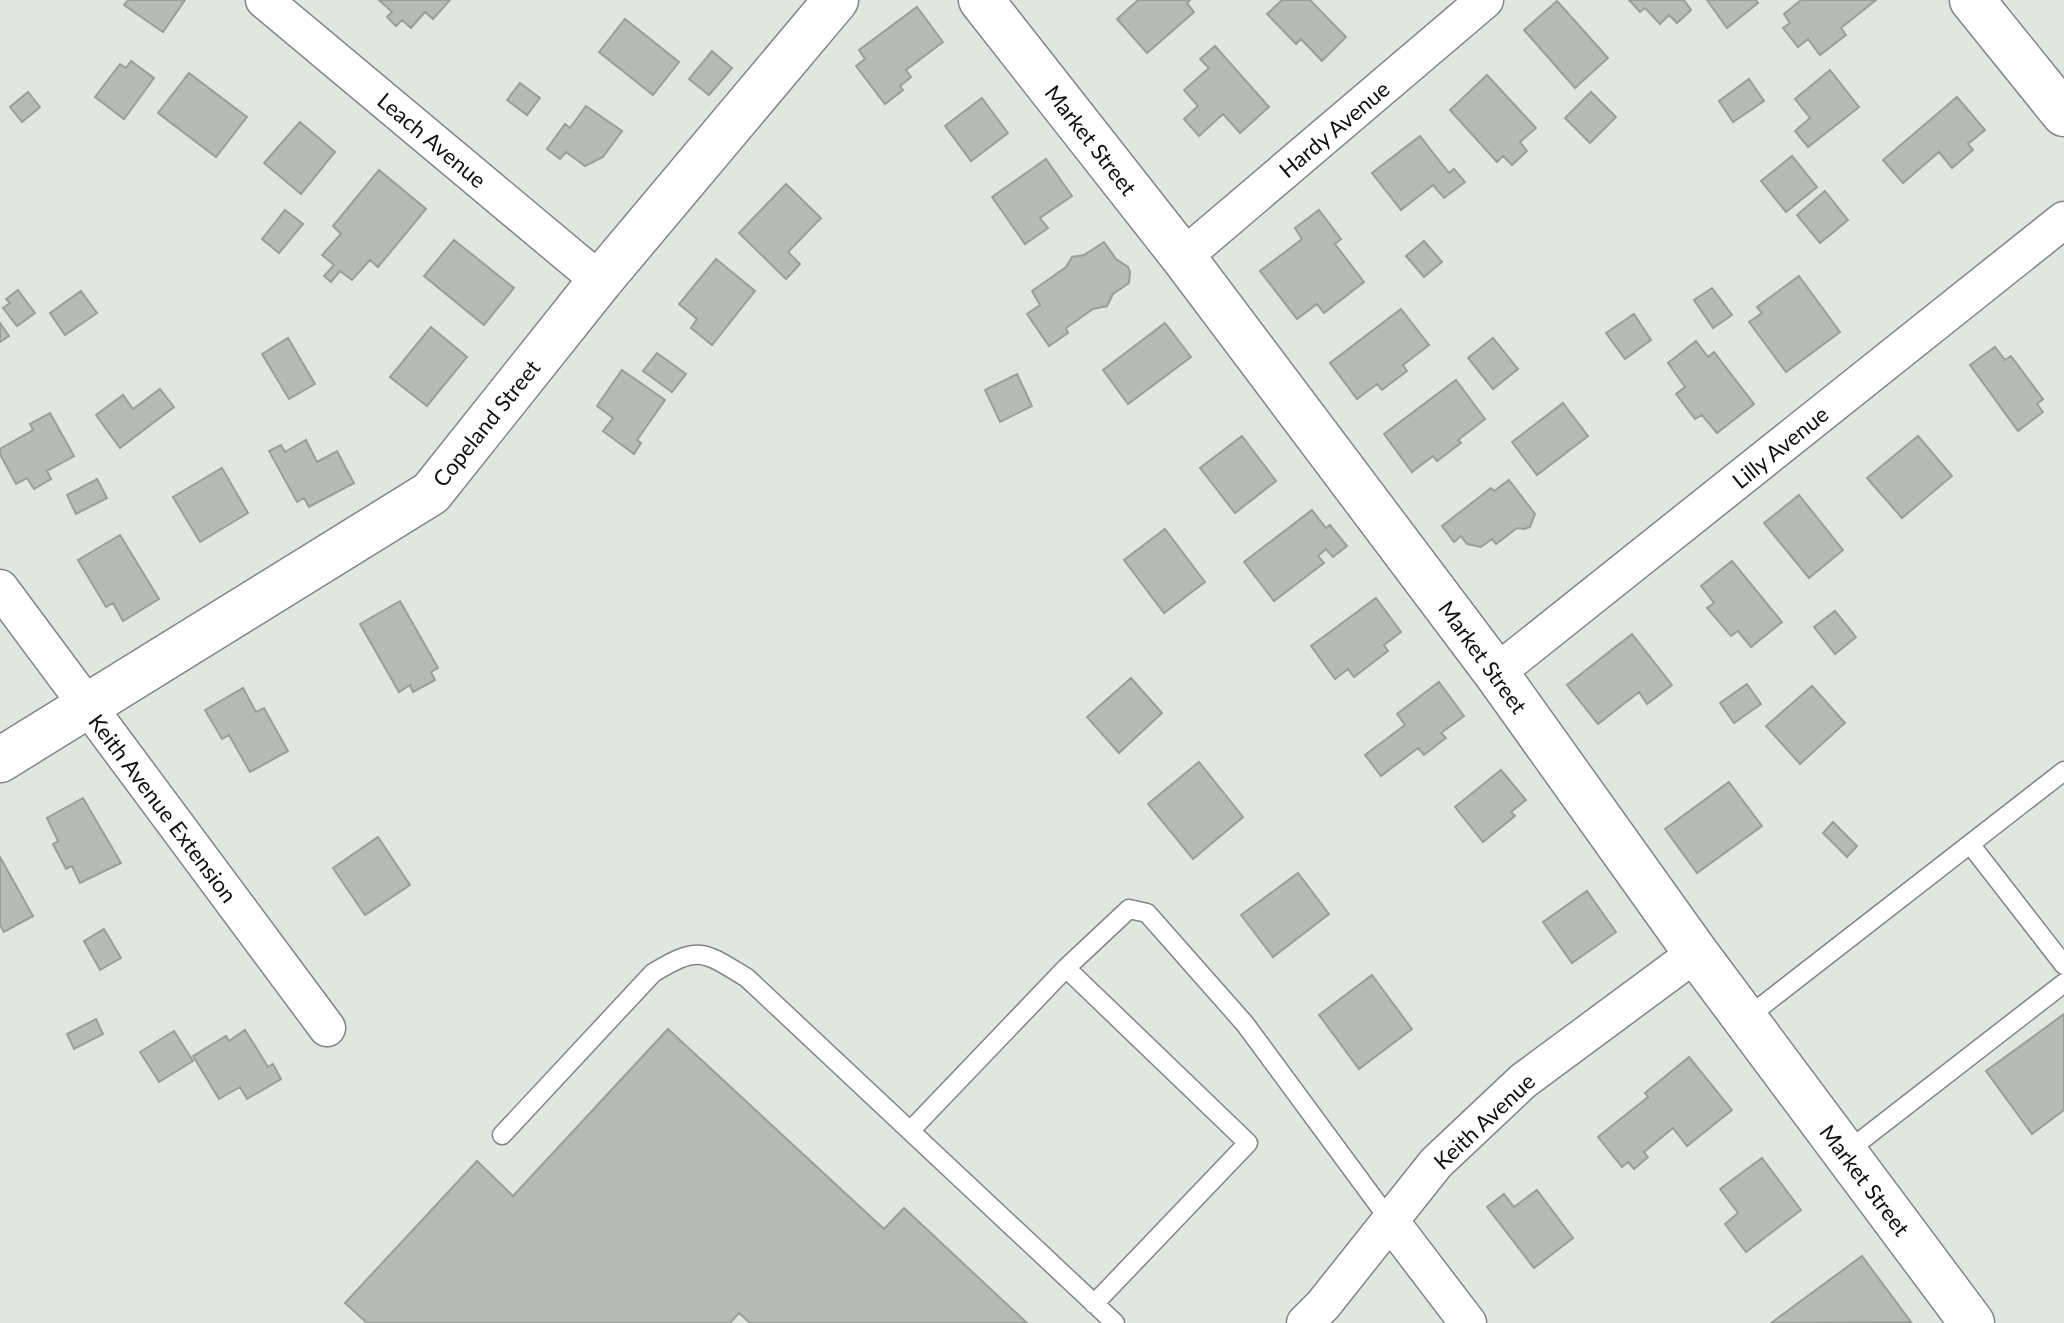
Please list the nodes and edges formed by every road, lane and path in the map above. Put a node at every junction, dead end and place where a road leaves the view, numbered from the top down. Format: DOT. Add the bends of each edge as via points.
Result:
graph roads {
  1 [pos="264,0"];
  2 [pos="836,0"];
  3 [pos="981,0"];
  4 [pos="1485,0"];
  5 [pos="1972,0"];
  6 [pos="2064,114"];
  7 [pos="2064,220"];
  8 [pos="1183,257"];
  9 [pos="600,281"];
  10 [pos="0,588"];
  11 [pos="1496,673"];
  12 [pos="87,707"];
  13 [pos="0,760"];
  14 [pos="2064,771"];
  15 [pos="1970,844"];
  16 [pos="1696,953"];
  17 [pos="2064,965"];
  18 [pos="1066,968"];
  19 [pos="2064,983"];
  20 [pos="1745,1019"];
  21 [pos="327,1028"];
  22 [pos="910,1131"];
  23 [pos="502,1135"];
  24 [pos="1845,1153"];
  25 [pos="1391,1222"];
  26 [pos="1094,1304"];
  27 [pos="1115,1323"];
  28 [pos="1305,1323"];
  29 [pos="1468,1323"];
  30 [pos="1972,1323"];
  1 -- 9 [label="street, Leach Avenue"];
  2 -- 9 [label="main road, Copeland Street"];
  3 -- 8 [label="main road, Market Street"];
  4 -- 8 [label="street, Hardy Avenue"];
  5 -- 6 [label="main road"];
  7 -- 11 [label="street, Lilly Avenue"];
  8 -- 11 [label="main road, Market Street"];
  9 -- 12 [label="main road, Copeland Street" via="431,493"];
  10 -- 12 [label="street, Keith Avenue Extension"];
  11 -- 16 [label="main road, Market Street"];
  12 -- 13 [label="main road, Copeland Street"];
  12 -- 21 [label="street, Keith Avenue Extension"];
  14 -- 15 [label="lane"];
  15 -- 17 [label="lane"];
  15 -- 20 [label="lane"];
  16 -- 20 [label="main road, Market Street"];
  16 -- 25 [label="street, Keith Avenue" via="1523,1081 1436,1163"];
  18 -- 22 [label="lane"];
  18 -- 25 [label="lane" via="1129,909 1147,913 1245,1024"];
  18 -- 26 [label="lane" via="1248,1143"];
  19 -- 24 [label="lane"];
  20 -- 24 [label="main road, Market Street"];
  22 -- 23 [label="lane" via="747,978 709,955 682,956 653,973"];
  22 -- 26 [label="lane"];
  24 -- 30 [label="main road, Market Street"];
  25 -- 28 [label="street, Keith Avenue"];
  25 -- 29 [label="street"];
  26 -- 27 [label="lane"];
}
